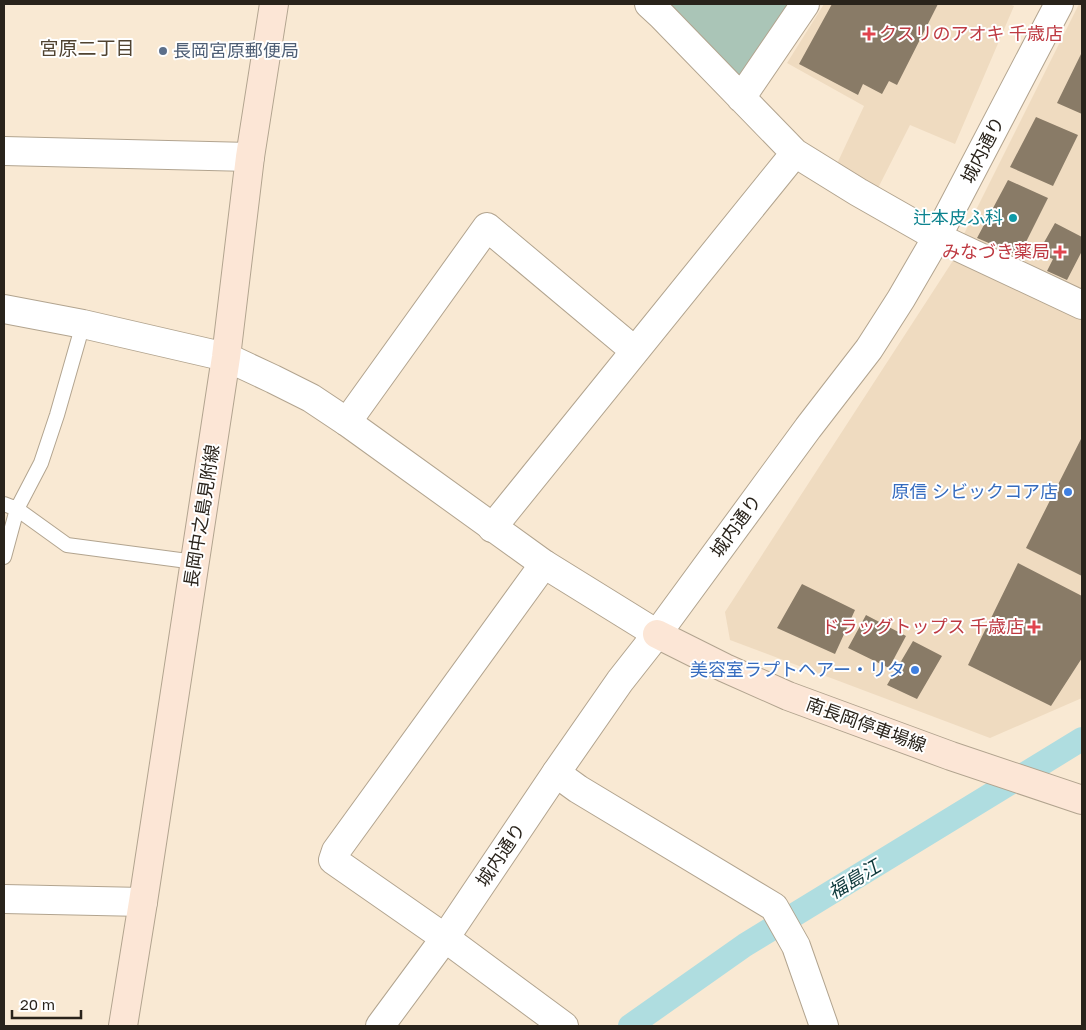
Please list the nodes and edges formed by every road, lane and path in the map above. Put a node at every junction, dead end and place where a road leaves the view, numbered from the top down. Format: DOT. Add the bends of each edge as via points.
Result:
graph roads {
  1 [pos="274,4"];
  2 [pos="649,4"];
  3 [pos="805,4"];
  4 [pos="1059,4"];
  5 [pos="741,98"];
  6 [pos="4,151"];
  7 [pos="795,153"];
  8 [pos="250,157"];
  9 [pos="937,237"];
  10 [pos="1082,305"];
  11 [pos="4,309"];
  12 [pos="83,324"];
  13 [pos="635,352"];
  14 [pos="226,357"];
  15 [pos="346,422"];
  16 [pos="4,504"];
  17 [pos="18,509"];
  18 [pos="492,528"];
  19 [pos="4,557"];
  20 [pos="195,562"];
  21 [pos="544,564"];
  22 [pos="657,634"];
  23 [pos="556,773"];
  24 [pos="1082,800"];
  25 [pos="4,899"];
  26 [pos="143,902"];
  27 [pos="445,938"];
  28 [pos="123,1026"];
  29 [pos="380,1026"];
  30 [pos="564,1026"];
  31 [pos="824,1026"];
  1 -- 8 [label="main road, 長岡中之島見附線"];
  2 -- 5 [label="street"];
  3 -- 5 [label="street"];
  4 -- 9 [label="street, 城内通り"];
  5 -- 7 [label="street"];
  6 -- 8 [label="street"];
  7 -- 9 [label="street"];
  7 -- 13 [label="street"];
  8 -- 14 [label="main road, 長岡中之島見附線"];
  9 -- 10 [label="street"];
  9 -- 22 [label="street, 城内通り" via="869,350"];
  11 -- 12 [label="street"];
  12 -- 14 [label="street"];
  12 -- 17 [label="lane" via="41,462"];
  13 -- 15 [label="street" via="487,227"];
  13 -- 18 [label="street"];
  14 -- 15 [label="street" via="310,398"];
  14 -- 20 [label="main road, 長岡中之島見附線"];
  15 -- 18 [label="street"];
  16 -- 17 [label="lane"];
  17 -- 19 [label="lane"];
  17 -- 20 [label="lane" via="67,545"];
  18 -- 21 [label="street"];
  20 -- 26 [label="main road, 長岡中之島見附線"];
  21 -- 22 [label="street"];
  21 -- 27 [label="street" via="336,851 334,860"];
  22 -- 23 [label="street, 城内通り"];
  22 -- 24 [label="main road, 南長岡停車場線" via="788,696"];
  23 -- 27 [label="street, 城内通り"];
  23 -- 31 [label="street" via="578,790 774,907 796,946"];
  25 -- 26 [label="street"];
  26 -- 28 [label="main road, 長岡中之島見附線"];
  27 -- 29 [label="street, 城内通り"];
  27 -- 30 [label="street"];
}
